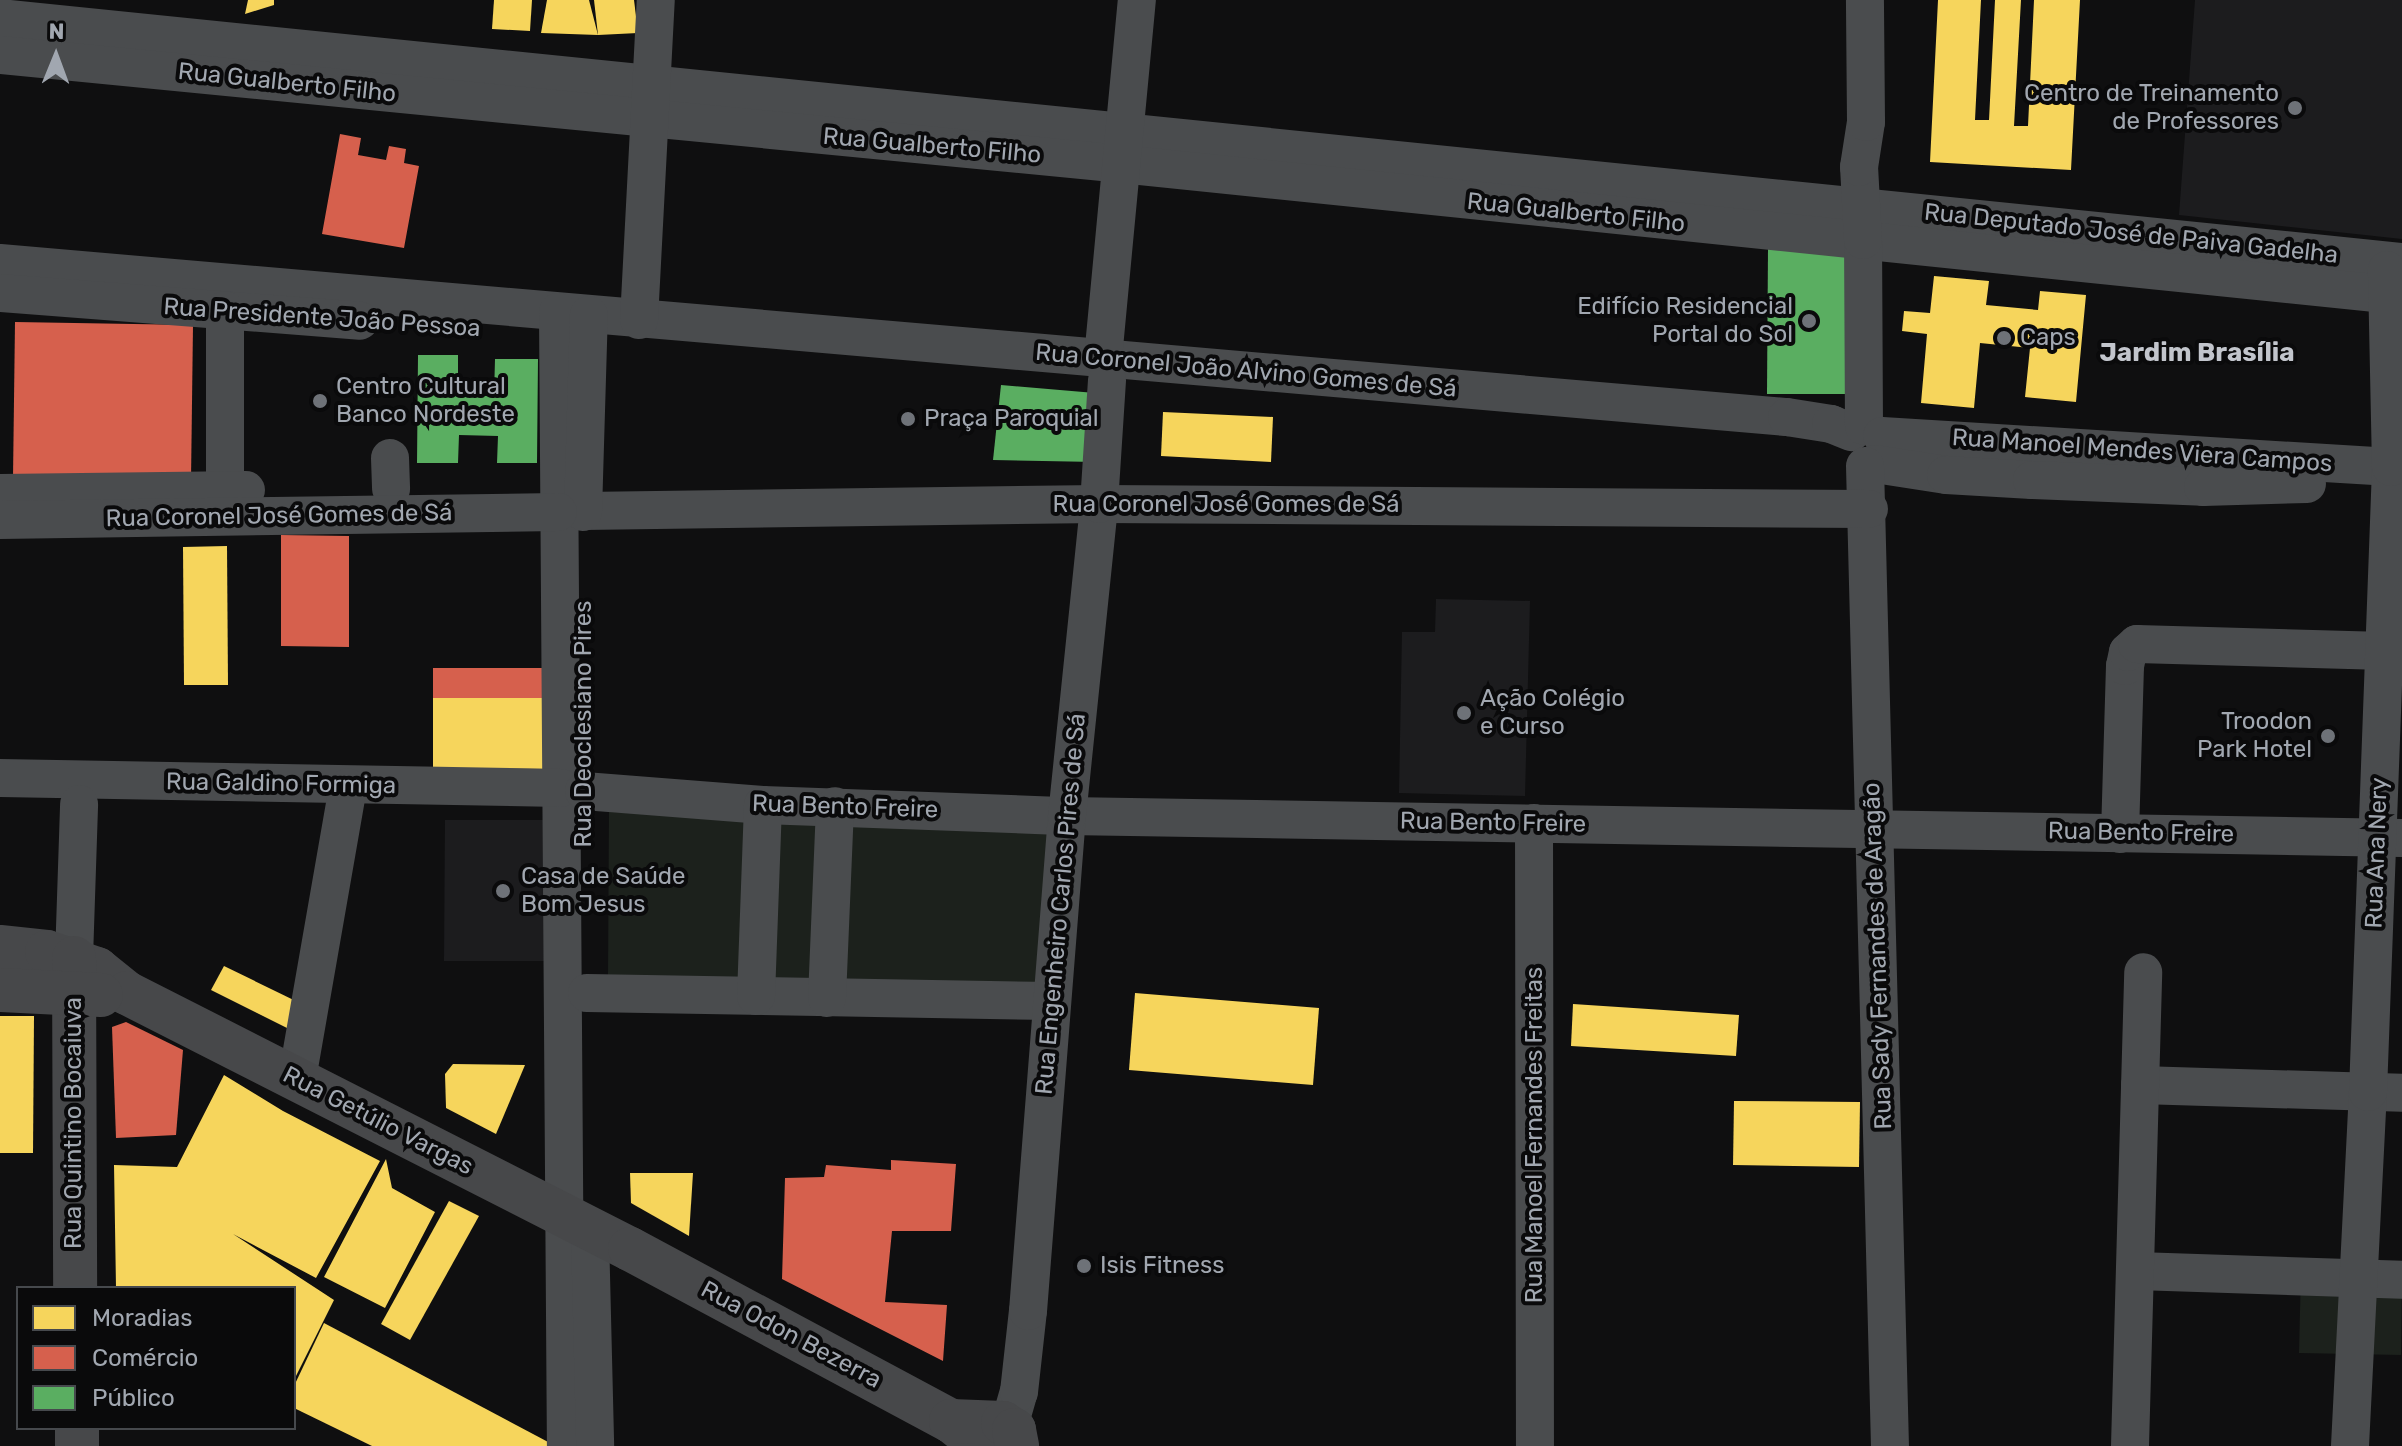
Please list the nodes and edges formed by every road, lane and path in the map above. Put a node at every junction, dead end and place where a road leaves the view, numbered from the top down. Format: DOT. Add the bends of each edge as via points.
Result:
graph roads {
  1 [pos="656,0"];
  2 [pos="1137,0"];
  3 [pos="1848,0"];
  4 [pos="1865,0"];
  5 [pos="0,18"];
  6 [pos="0,55"];
  7 [pos="652,102"];
  8 [pos="1122,148"];
  9 [pos="1859,167"];
  10 [pos="1862,224"];
  11 [pos="0,263"];
  12 [pos="2394,278"];
  13 [pos="0,293"];
  14 [pos="225,310"];
  15 [pos="573,325"];
  16 [pos="642,331"];
  17 [pos="1113,370"];
  18 [pos="1865,459"];
  19 [pos="2394,473"];
  20 [pos="225,491"];
  21 [pos="1099,492"];
  22 [pos="0,493"];
  23 [pos="570,499"];
  24 [pos="0,520"];
  25 [pos="2394,587"];
  26 [pos="2385,651"];
  27 [pos="0,778"];
  28 [pos="347,796"];
  29 [pos="569,796"];
  30 [pos="0,802"];
  31 [pos="79,804"];
  32 [pos="763,805"];
  33 [pos="835,806"];
  34 [pos="1067,816"];
  35 [pos="1534,823"];
  36 [pos="1874,828"];
  37 [pos="2120,834"];
  38 [pos="2390,837"];
  39 [pos="0,947"];
  40 [pos="2143,972"];
  41 [pos="73,976"];
  42 [pos="0,990"];
  43 [pos="587,993"];
  44 [pos="756,996"];
  45 [pos="827,998"];
  46 [pos="1052,1001"];
  47 [pos="297,1079"];
  48 [pos="2140,1085"];
  49 [pos="2385,1092"];
  50 [pos="578,1223"];
  51 [pos="630,1249"];
  52 [pos="2137,1271"];
  53 [pos="2358,1278"];
  54 [pos="2402,1280"];
  55 [pos="75,1286"];
  56 [pos="986,1433"];
  57 [pos="580,1438"];
  58 [pos="1535,1446"];
  59 [pos="1890,1446"];
  60 [pos="2130,1446"];
  61 [pos="2350,1446"];
  1 -- 7 [label="street"];
  2 -- 8 [label="street, Rua Engenheiro Carlos Pires de Sá"];
  3 -- 9 [label="street" via="1850,128"];
  4 -- 9 [label="street" via="1866,122"];
  5 -- 7 [label="street, Rua Gualberto Filho"];
  6 -- 7 [label="street, Rua Gualberto Filho"];
  7 -- 8 [label="street, Rua Gualberto Filho"];
  7 -- 16 [label="street"];
  8 -- 10 [label="street, Rua Gualberto Filho"];
  8 -- 17 [label="street, Rua Engenheiro Carlos Pires de Sá"];
  9 -- 10 [label="street"];
  10 -- 12 [label="street, Rua Deputado José de Paiva Gadelha"];
  10 -- 18 [label="street, Rua Sady Fernandes de Aragão"];
  11 -- 15 [label="street, Rua Presidente João Pessoa"];
  12 -- 19 [label="street, Rua Ana Nery"];
  13 -- 14 [label="street, Rua Presidente João Pessoa"];
  14 -- 15 [label="street, Rua Presidente João Pessoa"];
  14 -- 20 [label="street"];
  15 -- 16 [label="street, Rua Presidente João Pessoa"];
  15 -- 23 [label="street, Rua Deoclesiano Pires"];
  16 -- 17 [label="street, Rua Coronel João Alvino Gomes de Sá"];
  17 -- 18 [label="street, Rua Coronel João Alvino Gomes de Sá" via="1598,411 1787,417 1831,424"];
  17 -- 21 [label="street, Rua Engenheiro Carlos Pires de Sá"];
  18 -- 19 [label="street" via="1946,475 2203,487"];
  18 -- 21 [label="street, Rua Coronel José Gomes de Sá"];
  18 -- 36 [label="street, Rua Sady Fernandes de Aragão"];
  19 -- 25 [label="street, Rua Ana Nery"];
  20 -- 22 [label="street, Rua Coronel José Gomes de Sá"];
  20 -- 23 [label="street, Rua Coronel José Gomes de Sá" via="390,473"];
  21 -- 23 [label="street, Rua Coronel José Gomes de Sá"];
  21 -- 34 [label="street, Rua Engenheiro Carlos Pires de Sá"];
  23 -- 24 [label="street, Rua Coronel José Gomes de Sá"];
  23 -- 29 [label="street, Rua Deoclesiano Pires"];
  25 -- 26 [label="street, Rua Ana Nery"];
  26 -- 37 [label="street" via="2137,644 2128,652 2125,666"];
  26 -- 38 [label="street, Rua Ana Nery"];
  27 -- 28 [label="street, Rua Galdino Formiga"];
  28 -- 29 [label="street, Rua Galdino Formiga"];
  28 -- 31 [label="street, Rua Galdino Formiga"];
  28 -- 47 [label="street"];
  29 -- 32 [label="street, Rua Bento Freire"];
  29 -- 43 [label="street, Rua Deoclesiano Pires"];
  29 -- 50 [label="street, Rua Deoclesiano Pires"];
  30 -- 31 [label="street, Rua Galdino Formiga"];
  31 -- 41 [label="street"];
  32 -- 33 [label="street, Rua Bento Freire"];
  32 -- 44 [label="street"];
  33 -- 34 [label="street, Rua Bento Freire"];
  33 -- 45 [label="street"];
  34 -- 35 [label="street, Rua Bento Freire"];
  34 -- 46 [label="street, Rua Engenheiro Carlos Pires de Sá"];
  35 -- 36 [label="street, Rua Bento Freire"];
  35 -- 58 [label="street, Rua Manoel Fernandes Freitas"];
  36 -- 37 [label="street, Rua Bento Freire"];
  36 -- 59 [label="street, Rua Sady Fernandes de Aragão"];
  37 -- 38 [label="street, Rua Bento Freire"];
  38 -- 49 [label="street, Rua Ana Nery"];
  39 -- 41 [label="main road, Rua Getúlio Vargas"];
  40 -- 48 [label="street"];
  41 -- 42 [label="main road, Rua Getúlio Vargas"];
  41 -- 47 [label="main road, Rua Getúlio Vargas" via="108,976 127,993"];
  41 -- 55 [label="main road, Rua Quintino Bocaiuva"];
  43 -- 44 [label="street"];
  43 -- 50 [label="street, Rua Deoclesiano Pires"];
  44 -- 45 [label="street"];
  45 -- 46 [label="street"];
  46 -- 56 [label="street, Rua Engenheiro Carlos Pires de Sá" via="1022,1369"];
  47 -- 50 [label="main road, Rua Getúlio Vargas"];
  48 -- 49 [label="street"];
  48 -- 52 [label="street"];
  49 -- 53 [label="street, Rua Ana Nery"];
  50 -- 51 [label="main road, Rua Getúlio Vargas"];
  50 -- 57 [label="street"];
  51 -- 56 [label="main road, Rua Odon Bezerra"];
  52 -- 53 [label="street"];
  52 -- 60 [label="street"];
  53 -- 54 [label="street"];
  53 -- 61 [label="street, Rua Ana Nery"];
}
